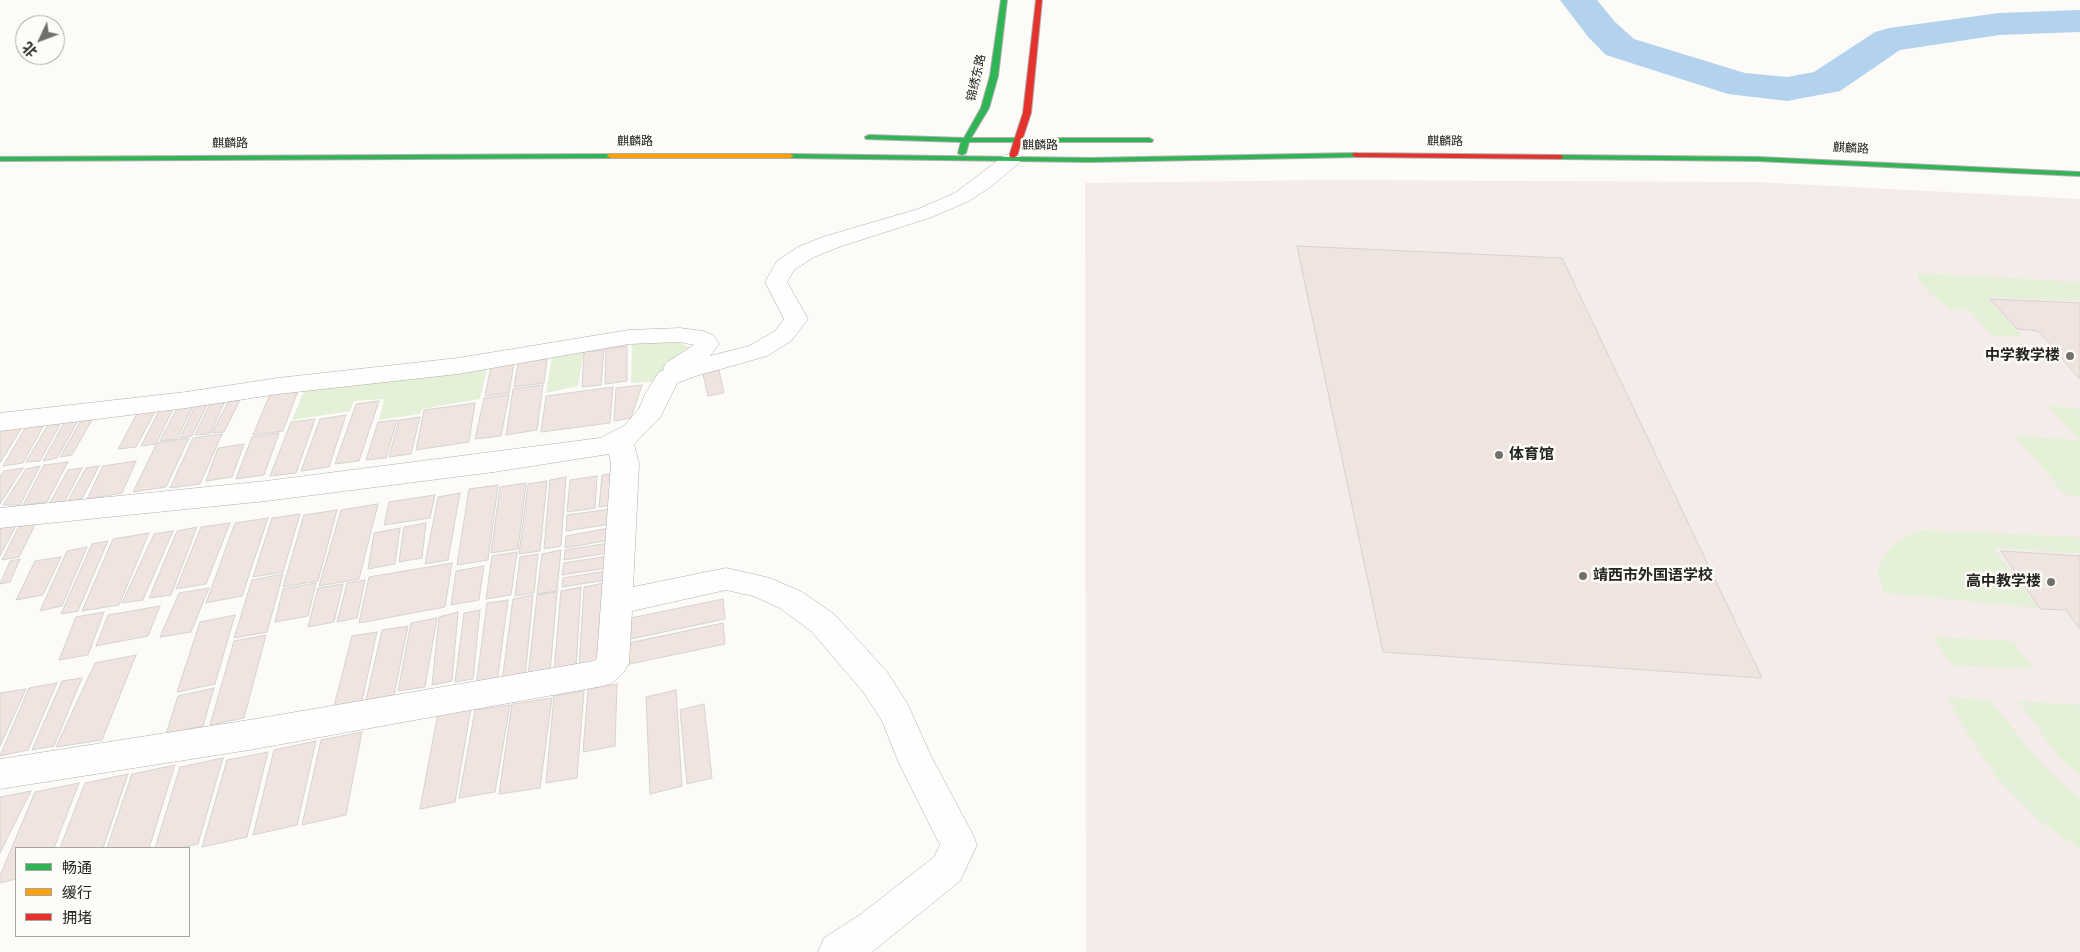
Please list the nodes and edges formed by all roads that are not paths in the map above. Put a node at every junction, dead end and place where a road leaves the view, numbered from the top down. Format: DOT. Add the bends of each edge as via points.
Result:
graph roads {
  1 [pos="1004,0"];
  2 [pos="1039,0"];
  3 [pos="859,138"];
  4 [pos="966,140"];
  5 [pos="1158,140"];
  6 [pos="1015,149"];
  7 [pos="960,157"];
  8 [pos="0,159"];
  9 [pos="2080,174"];
  10 [pos="668,378"];
  11 [pos="0,422"];
  12 [pos="620,441"];
  13 [pos="0,518"];
  14 [pos="617,602"];
  15 [pos="0,774"];
  16 [pos="838,952"];
  1 -- 4 [label="main road, 锦绣东路" via="994,76 985,108"];
  2 -- 6 [label="main road" via="1027,113"];
  3 -- 4 [label="main road, 麒麟路"];
  4 -- 6 [label="main road, 麒麟路"];
  4 -- 7 [label="main road, 锦绣东路"];
  5 -- 6 [label="main road, 麒麟路"];
  6 -- 7 [label="main road, 麒麟路"];
  6 -- 9 [label="main road, 麒麟路" via="1758,159"];
  6 -- 10 [label="street" via="982,184 962,197 925,213 806,252 785,266 776,282 796,319 783,336 758,351"];
  7 -- 8 [label="main road, 麒麟路"];
  10 -- 11 [label="street" via="678,366 704,349 707,344 704,340 680,335 629,337 458,366"];
  10 -- 12 [label="street" via="651,412"];
  12 -- 13 [label="street" via="603,447 494,463"];
  12 -- 14 [label="street" via="625,464"];
  14 -- 15 [label="street" via="613,664 603,673 249,735"];
  14 -- 16 [label="street" via="726,579 759,586 791,600 823,624 876,683 896,715 916,763 959,845 947,869 875,927"];
}
